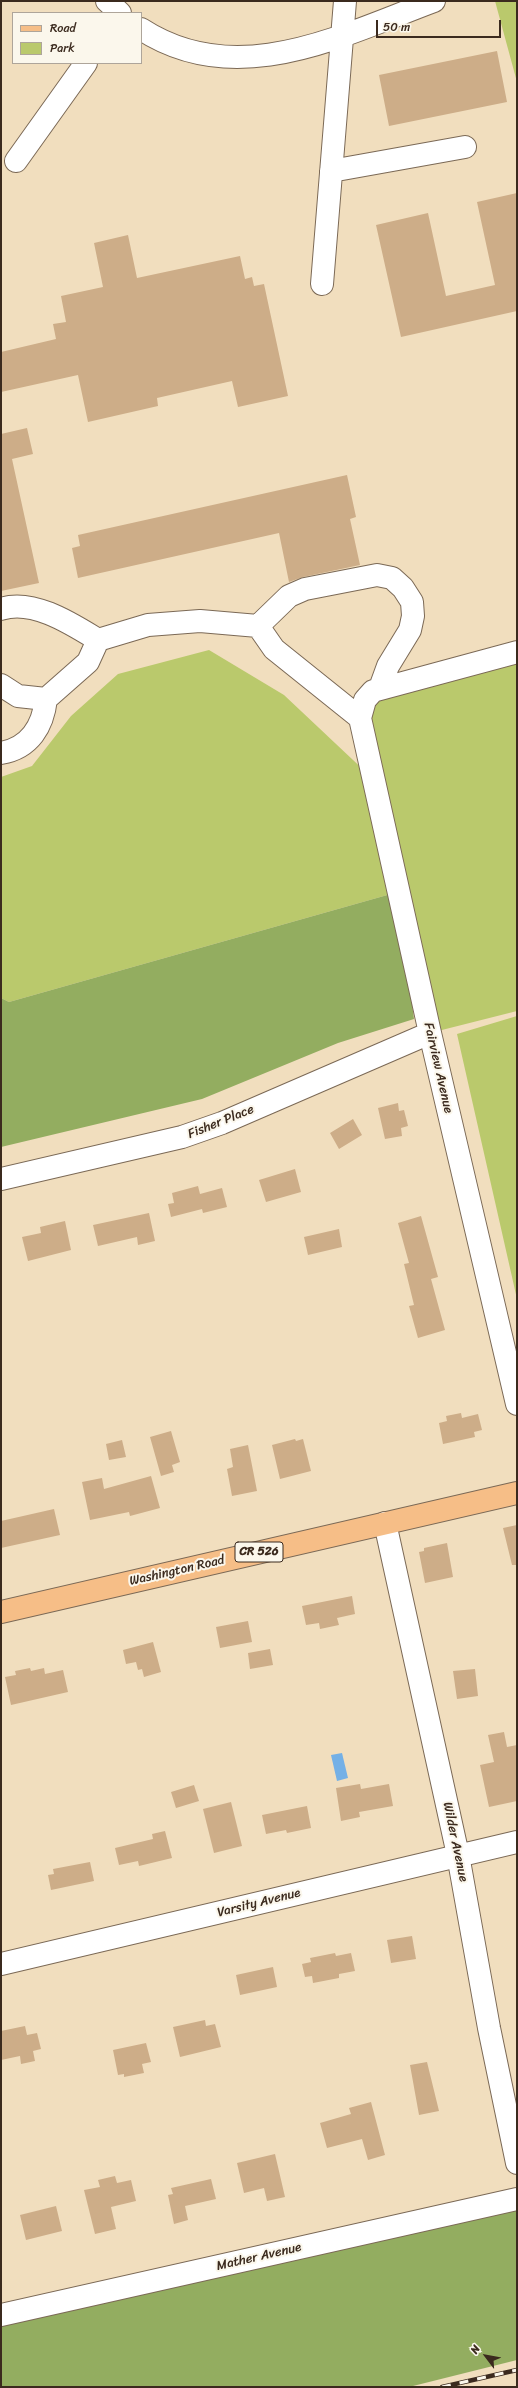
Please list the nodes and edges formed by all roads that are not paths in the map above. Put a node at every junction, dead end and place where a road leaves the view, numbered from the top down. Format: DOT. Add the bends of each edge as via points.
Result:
graph roads {
  1 [pos="107,1"];
  2 [pos="345,1"];
  3 [pos="434,1"];
  4 [pos="119,12"];
  5 [pos="142,29"];
  6 [pos="343,35"];
  7 [pos="85,64"];
  8 [pos="465,147"];
  9 [pos="16,161"];
  10 [pos="332,171"];
  11 [pos="322,284"];
  12 [pos="1,609"];
  13 [pos="258,626"];
  14 [pos="98,640"];
  15 [pos="517,652"];
  16 [pos="1,685"];
  17 [pos="380,688"];
  18 [pos="46,699"];
  19 [pos="360,725"];
  20 [pos="1,753"];
  21 [pos="430,1033"];
  22 [pos="1,1179"];
  23 [pos="517,1404"];
  24 [pos="517,1493"];
  25 [pos="385,1523"];
  26 [pos="1,1612"];
  27 [pos="517,1842"];
  28 [pos="458,1855"];
  29 [pos="1,1964"];
  30 [pos="517,2162"];
  31 [pos="517,2199"];
  32 [pos="1,2315"];
  1 -- 4 [label="street"];
  2 -- 6 [label="street"];
  3 -- 6 [label="street"];
  5 -- 6 [label="street" via="185,49 231,57 265,57 281,54"];
  6 -- 10 [label="street"];
  7 -- 9 [label="street"];
  8 -- 10 [label="street"];
  10 -- 11 [label="street"];
  12 -- 14 [label="street" via="25,606 61,618"];
  13 -- 14 [label="street" via="200,621 148,625"];
  13 -- 17 [label="street" via="289,596 305,589 377,575 392,578 403,588 412,602 413,616 410,630 388,666"];
  13 -- 19 [label="street" via="274,649"];
  14 -- 18 [label="street" via="88,662"];
  15 -- 17 [label="street"];
  16 -- 18 [label="street" via="18,696"];
  17 -- 19 [label="street" via="373,691 365,700"];
  18 -- 20 [label="street" via="44,716 35,734 21,746"];
  19 -- 21 [label="street, Fairview Avenue"];
  21 -- 22 [label="street, Fisher Place" via="222,1123 182,1137"];
  21 -- 23 [label="street, Fairview Avenue"];
  24 -- 25 [label="main road, Washington Road / CR 526"];
  25 -- 26 [label="main road, Washington Road / CR 526"];
  25 -- 28 [label="street, Wilder Avenue"];
  27 -- 28 [label="street, Varsity Avenue"];
  28 -- 29 [label="street, Varsity Avenue"];
  28 -- 30 [label="street, Wilder Avenue" via="489,2028"];
  31 -- 32 [label="street, Mather Avenue"];
}
